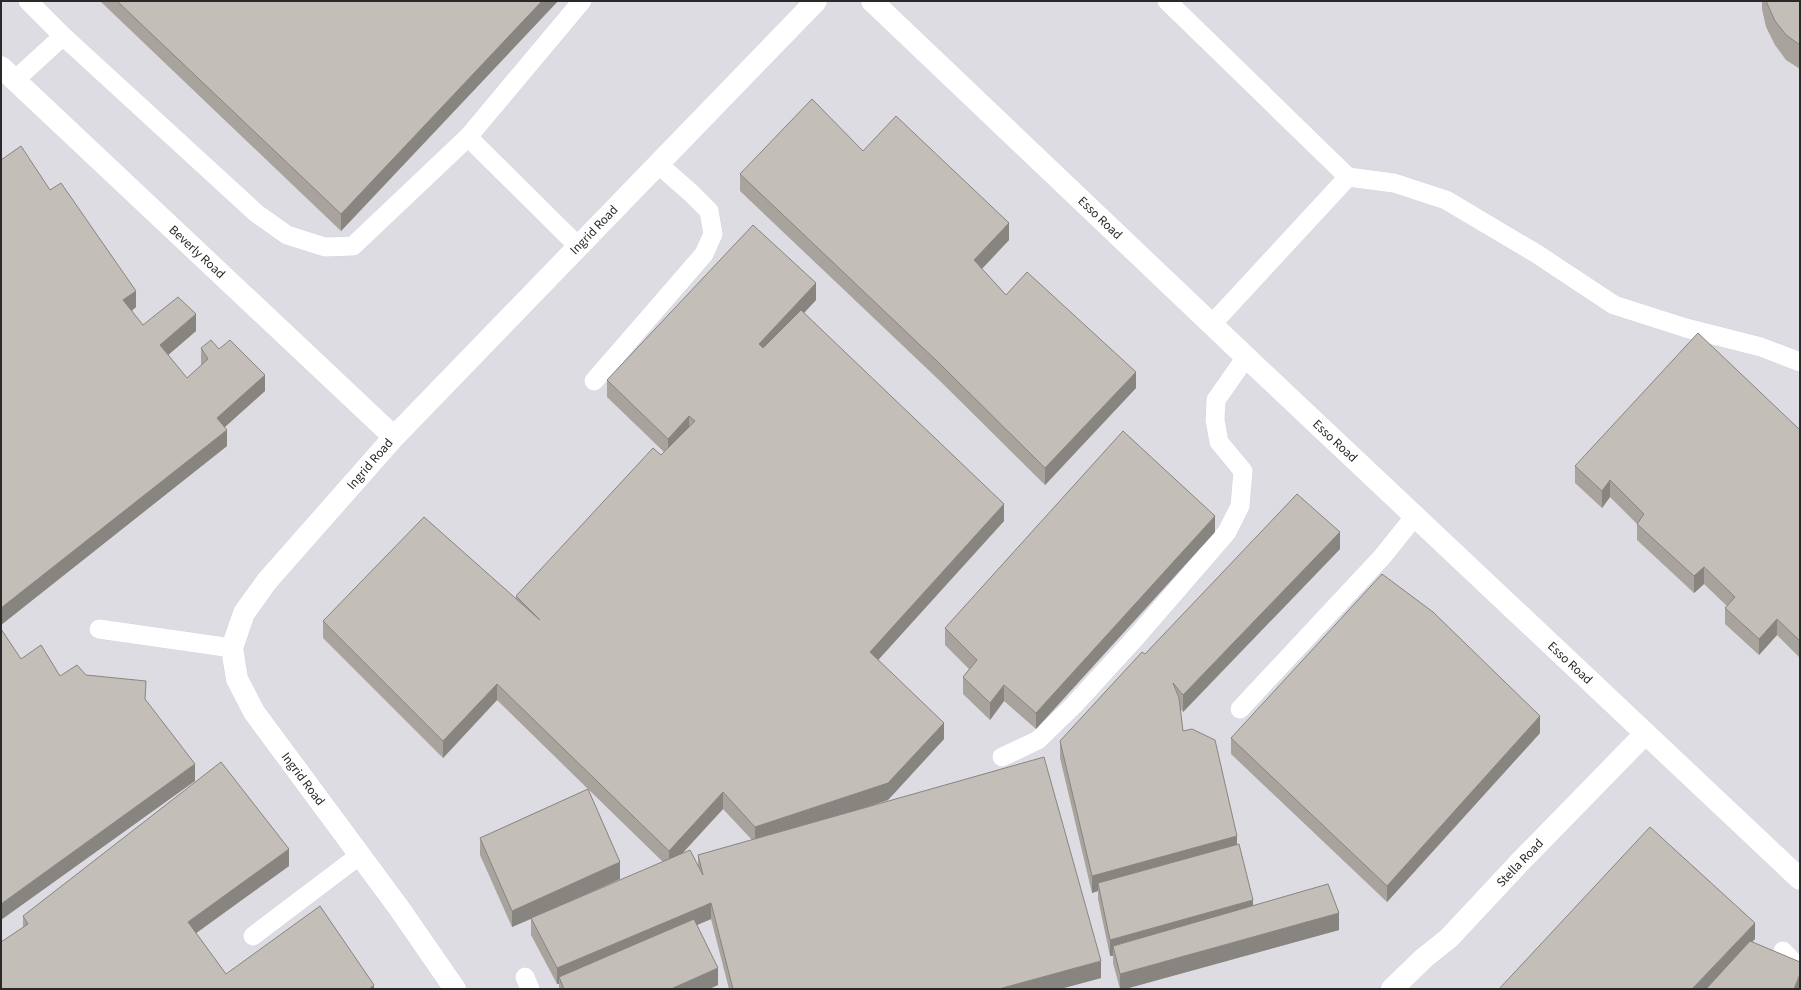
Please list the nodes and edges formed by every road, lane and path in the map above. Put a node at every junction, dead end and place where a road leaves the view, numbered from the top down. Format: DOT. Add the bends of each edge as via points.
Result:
graph roads {
  1 [pos="28,1"];
  2 [pos="582,1"];
  3 [pos="816,1"];
  4 [pos="872,1"];
  5 [pos="1166,1"];
  6 [pos="63,36"];
  7 [pos="8,73"];
  8 [pos="468,136"];
  9 [pos="658,164"];
  10 [pos="1348,177"];
  11 [pos="578,246"];
  12 [pos="1212,324"];
  13 [pos="1246,357"];
  14 [pos="1800,362"];
  15 [pos="594,381"];
  16 [pos="394,437"];
  17 [pos="1415,516"];
  18 [pos="98,629"];
  19 [pos="232,648"];
  20 [pos="1240,709"];
  21 [pos="1645,734"];
  22 [pos="1002,758"];
  23 [pos="360,855"];
  24 [pos="1800,879"];
  25 [pos="253,936"];
  26 [pos="1783,952"];
  27 [pos="1800,969"];
  28 [pos="455,989"];
  29 [pos="1392,989"];
  1 -- 6 [label="lane"];
  2 -- 8 [label="lane"];
  3 -- 9 [label="street, Ingrid Road"];
  4 -- 12 [label="street, Esso Road"];
  5 -- 10 [label="lane"];
  6 -- 7 [label="lane"];
  6 -- 8 [label="lane" via="256,214 287,235 325,247 354,246"];
  7 -- 16 [label="street, Beverly Road"];
  8 -- 11 [label="lane"];
  9 -- 11 [label="street, Ingrid Road"];
  9 -- 15 [label="lane" via="709,211 713,234 704,254"];
  10 -- 12 [label="lane"];
  10 -- 14 [label="lane" via="1394,183 1446,200 1537,254 1614,306 1761,347"];
  11 -- 16 [label="street, Ingrid Road"];
  12 -- 13 [label="street, Esso Road"];
  13 -- 17 [label="street, Esso Road"];
  13 -- 22 [label="lane" via="1216,400 1215,420 1219,442 1243,471 1240,506 1227,532 1074,705 1038,740"];
  16 -- 19 [label="street, Ingrid Road" via="267,581 244,613"];
  17 -- 20 [label="lane" via="1382,557"];
  17 -- 21 [label="street, Esso Road"];
  18 -- 19 [label="lane"];
  19 -- 23 [label="street, Ingrid Road" via="237,679 254,712"];
  21 -- 24 [label="street, Esso Road"];
  21 -- 29 [label="street, Stella Road" via="1449,938"];
  23 -- 25 [label="lane"];
  23 -- 28 [label="street, Ingrid Road"];
  26 -- 27 [label="lane"];
}
